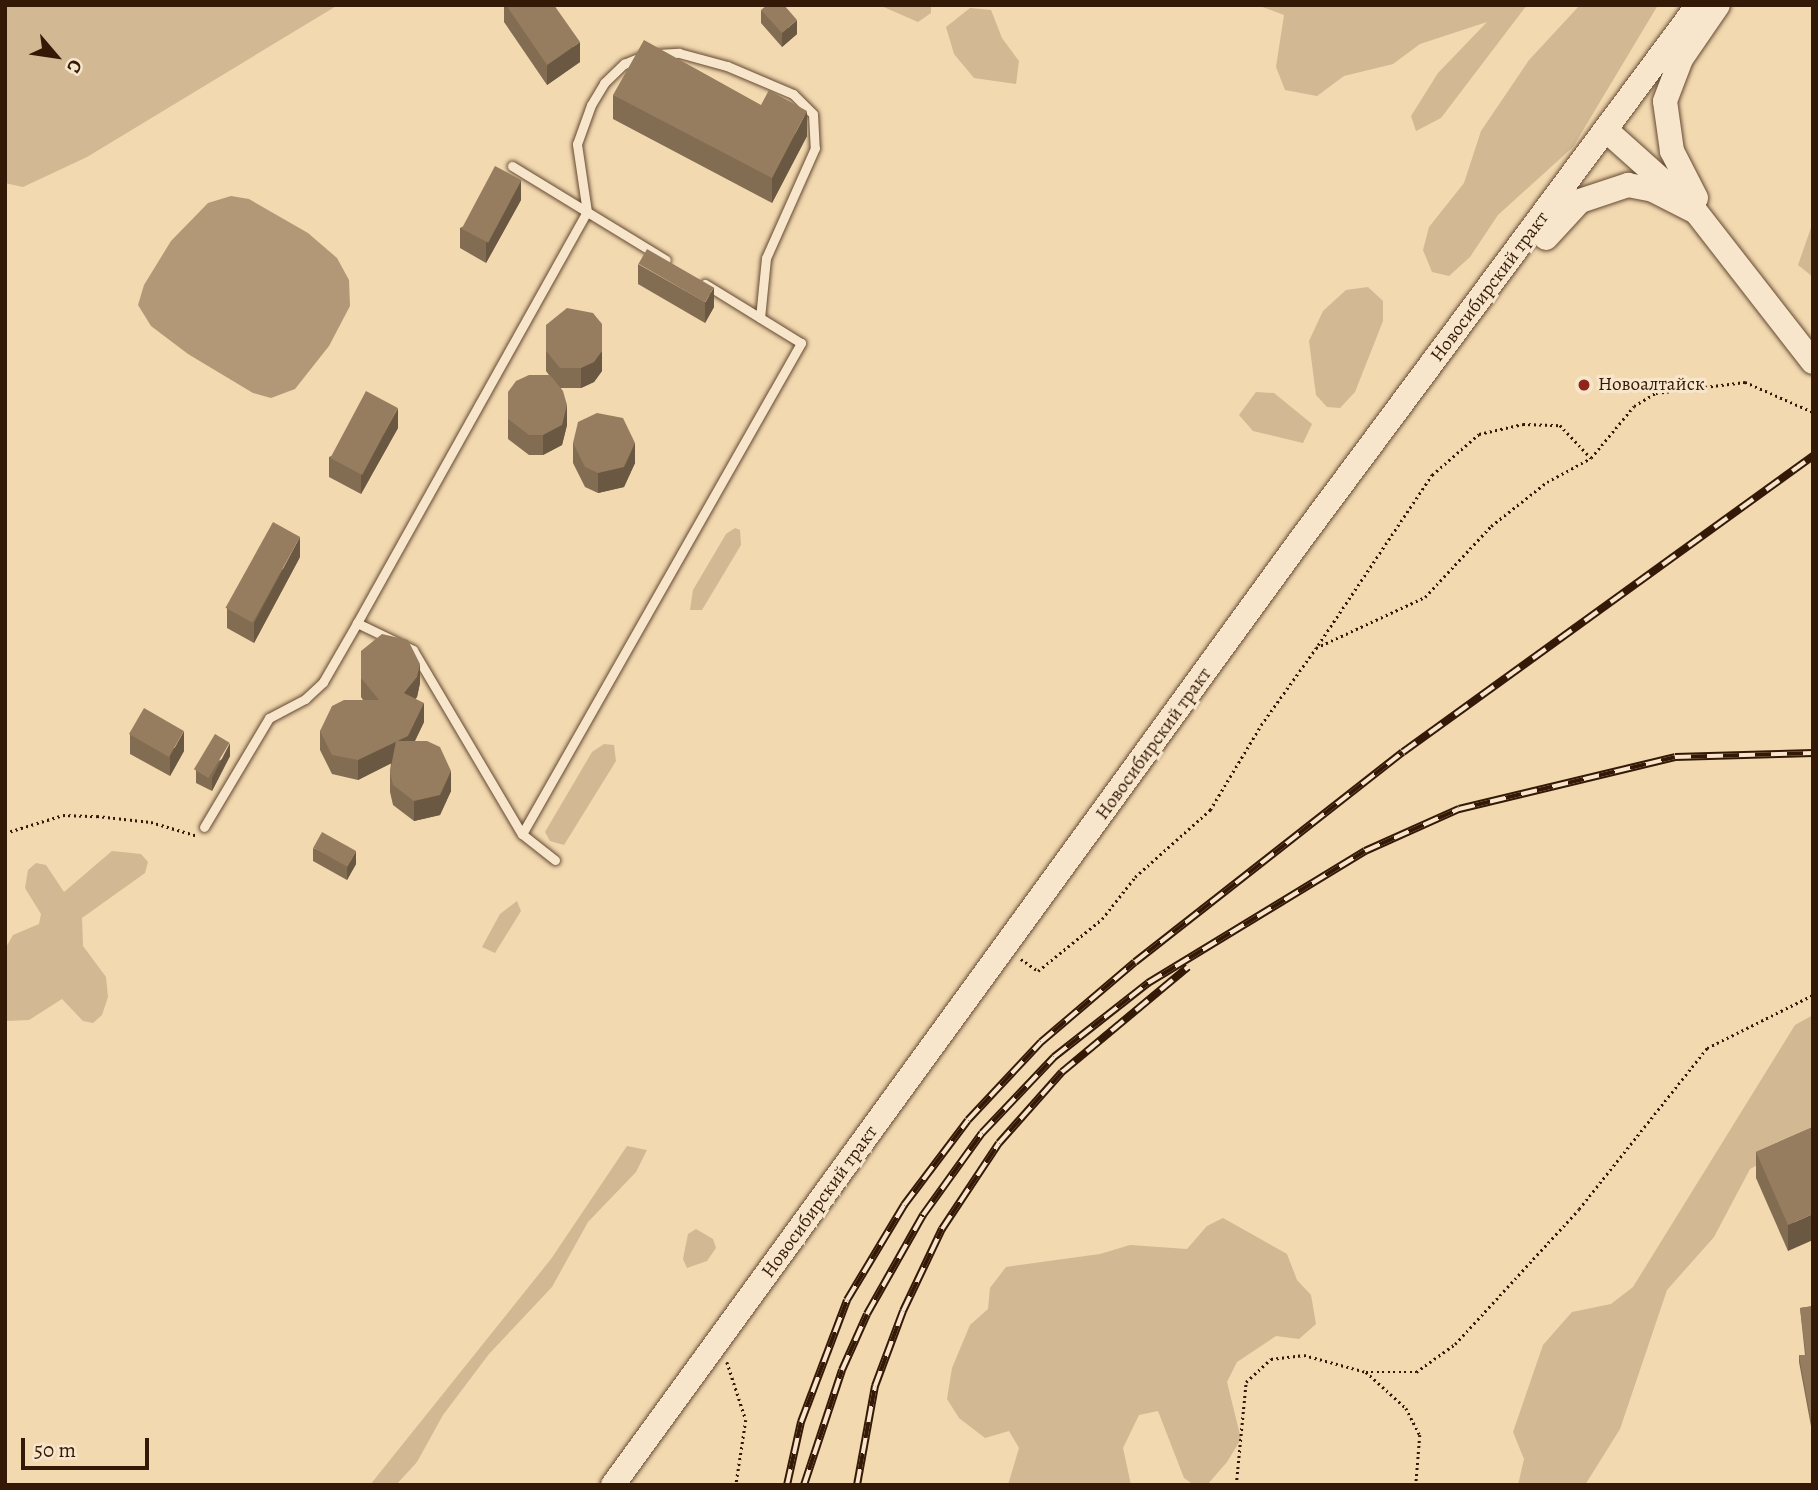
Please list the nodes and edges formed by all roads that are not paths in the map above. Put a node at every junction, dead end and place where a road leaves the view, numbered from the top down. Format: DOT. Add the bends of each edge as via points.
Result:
graph roads {
  1 [pos="1698,5"];
  2 [pos="1718,5"];
  3 [pos="1607,131"];
  4 [pos="512,166"];
  5 [pos="587,212"];
  6 [pos="1696,212"];
  7 [pos="1715,233"];
  8 [pos="679,268"];
  9 [pos="691,275"];
  10 [pos="760,318"];
  11 [pos="1813,362"];
  12 [pos="1338,489"];
  13 [pos="357,623"];
  14 [pos="204,827"];
  15 [pos="522,834"];
  16 [pos="555,860"];
  17 [pos="614,1485"];
  1 -- 3 [label="main road, Новосибирский тракт"];
  2 -- 7 [label="main road" via="1681,60 1665,101 1672,151"];
  3 -- 6 [label="main road"];
  3 -- 12 [label="main road, Новосибирский тракт"];
  4 -- 5 [label="lane"];
  5 -- 8 [label="lane"];
  5 -- 10 [label="lane" via="577,144 604,83 624,64 646,55 679,53 727,65 793,94 813,114 815,148 766,258"];
  5 -- 13 [label="lane"];
  6 -- 7 [label="main road"];
  6 -- 12 [label="main road" via="1653,190 1628,185 1580,201 1384,443"];
  7 -- 11 [label="main road"];
  9 -- 10 [label="lane"];
  10 -- 15 [label="lane" via="801,343"];
  12 -- 17 [label="main road, Новосибирский тракт"];
  13 -- 14 [label="lane" via="323,681 305,699 269,718"];
  13 -- 15 [label="lane" via="414,650"];
  15 -- 16 [label="lane"];
}
